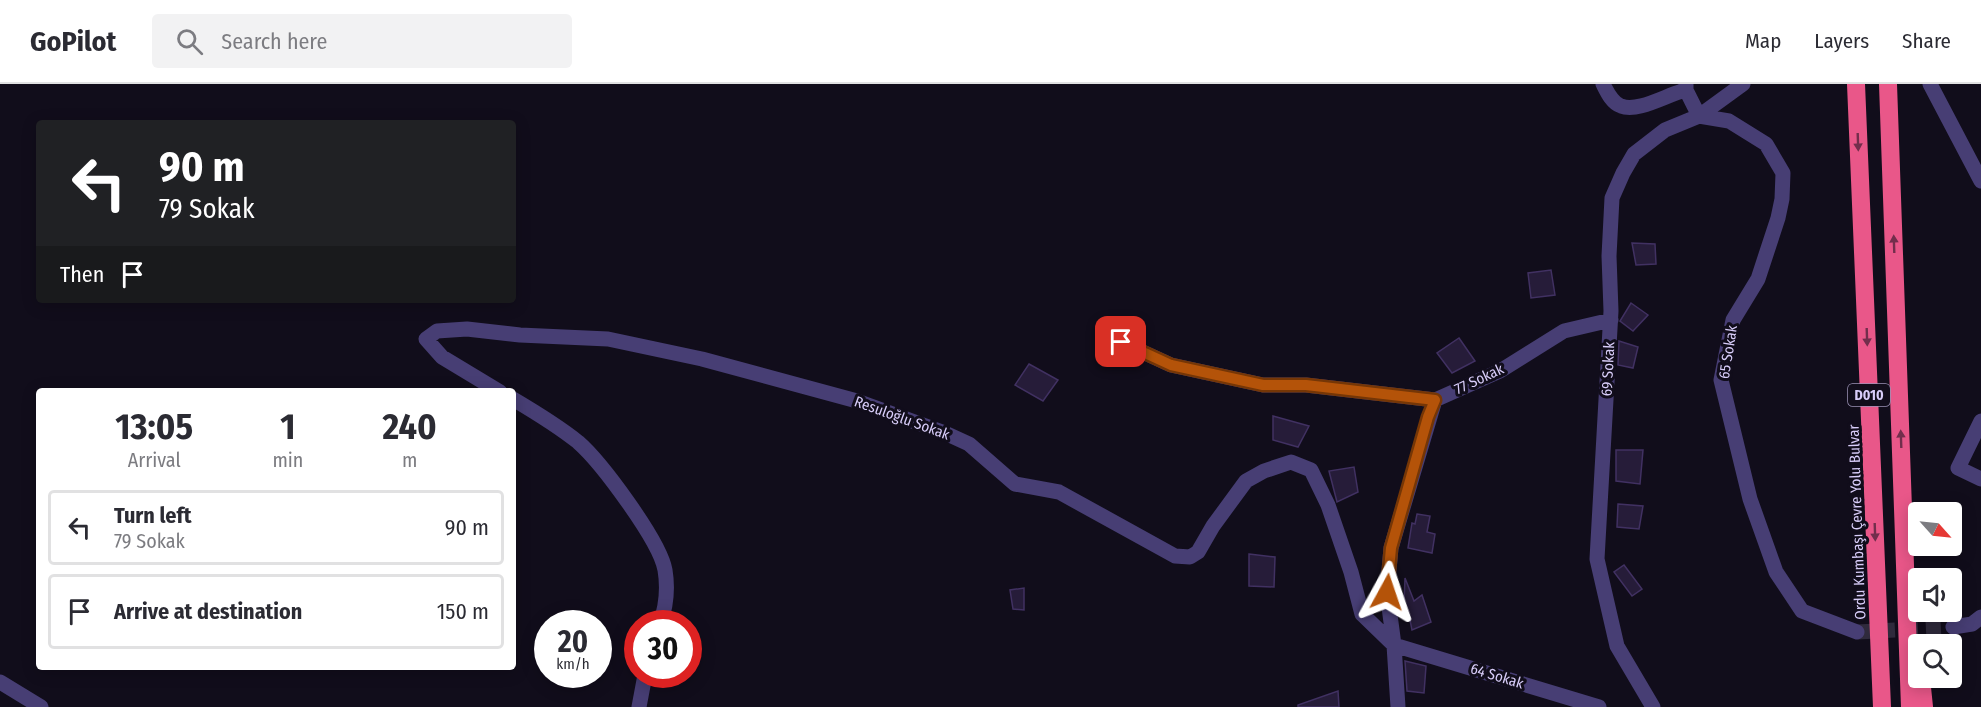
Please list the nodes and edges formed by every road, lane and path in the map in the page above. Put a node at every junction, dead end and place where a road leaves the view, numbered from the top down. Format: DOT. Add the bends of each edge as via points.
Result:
graph roads {
  1 [pos="1603,84"];
  2 [pos="1743,84"];
  3 [pos="1856,84"];
  4 [pos="1888,84"];
  5 [pos="1930,84"];
  6 [pos="1686,87"];
  7 [pos="1700,116"];
  8 [pos="1981,182"];
  9 [pos="1611,320"];
  10 [pos="1121,342"];
  11 [pos="493,388"];
  12 [pos="1435,400"];
  13 [pos="516,401"];
  14 [pos="1981,421"];
  15 [pos="1902,476"];
  16 [pos="1981,479"];
  17 [pos="663,610"];
  18 [pos="1981,617"];
  19 [pos="1953,627"];
  20 [pos="1857,632"];
  21 [pos="1916,634"];
  22 [pos="1394,645"];
  23 [pos="0,682"];
  24 [pos="643,688"];
  25 [pos="1922,688"];
  26 [pos="1572,703"];
  27 [pos="41,707"];
  28 [pos="639,707"];
  29 [pos="1398,707"];
  30 [pos="1599,707"];
  31 [pos="1653,707"];
  32 [pos="1882,707"];
  33 [pos="1910,707"];
  34 [pos="1924,707"];
  1 -- 6 [label="street" via="1619,106 1635,108"];
  2 -- 7 [label="street, 69 Sokak"];
  3 -- 32 [label="highway, Ordu Kumbaşı Çevre Yolu Bulvar / D010, one-way"];
  15 -- 4 [label="highway, D010, one-way"];
  5 -- 8 [label="street"];
  6 -- 7 [label="street"];
  7 -- 9 [label="street, 69 Sokak" via="1665,130 1634,154 1612,198"];
  7 -- 20 [label="street, 65 Sokak" via="1729,121 1766,144 1783,173 1778,218 1758,279 1733,320 1721,380 1750,499 1776,572 1802,611"];
  9 -- 12 [label="street, 77 Sokak" via="1564,331 1500,371"];
  9 -- 31 [label="street, 69 Sokak" via="1598,559 1617,646"];
  10 -- 12 [label="street" via="1171,365 1263,385 1306,385"];
  11 -- 22 [label="street, Resuloğlu Sokak" via="442,357 426,339 437,331 467,329 608,339 702,359 857,401 945,432 969,444 1015,484 1059,492 1175,556 1190,557 1198,552 1246,481 1291,462 1311,470 1328,505 1362,614"];
  12 -- 22 [label="street" via="1391,548 1387,592"];
  13 -- 17 [label="street" via="578,443 607,475 647,531 665,568 667,594"];
  14 -- 16 [label="street" via="1958,468"];
  15 -- 21 [label="highway"];
  15 -- 33 [label="highway, D010"];
  18 -- 19 [label="street" via="1972,624"];
  22 -- 26 [label="street, 64 Sokak"];
  22 -- 29 [label="street"];
  23 -- 27 [label="street"];
  24 -- 28 [label="street"];
  25 -- 34 [label="highway"];
  26 -- 30 [label="street, 64 Sokak"];
}
